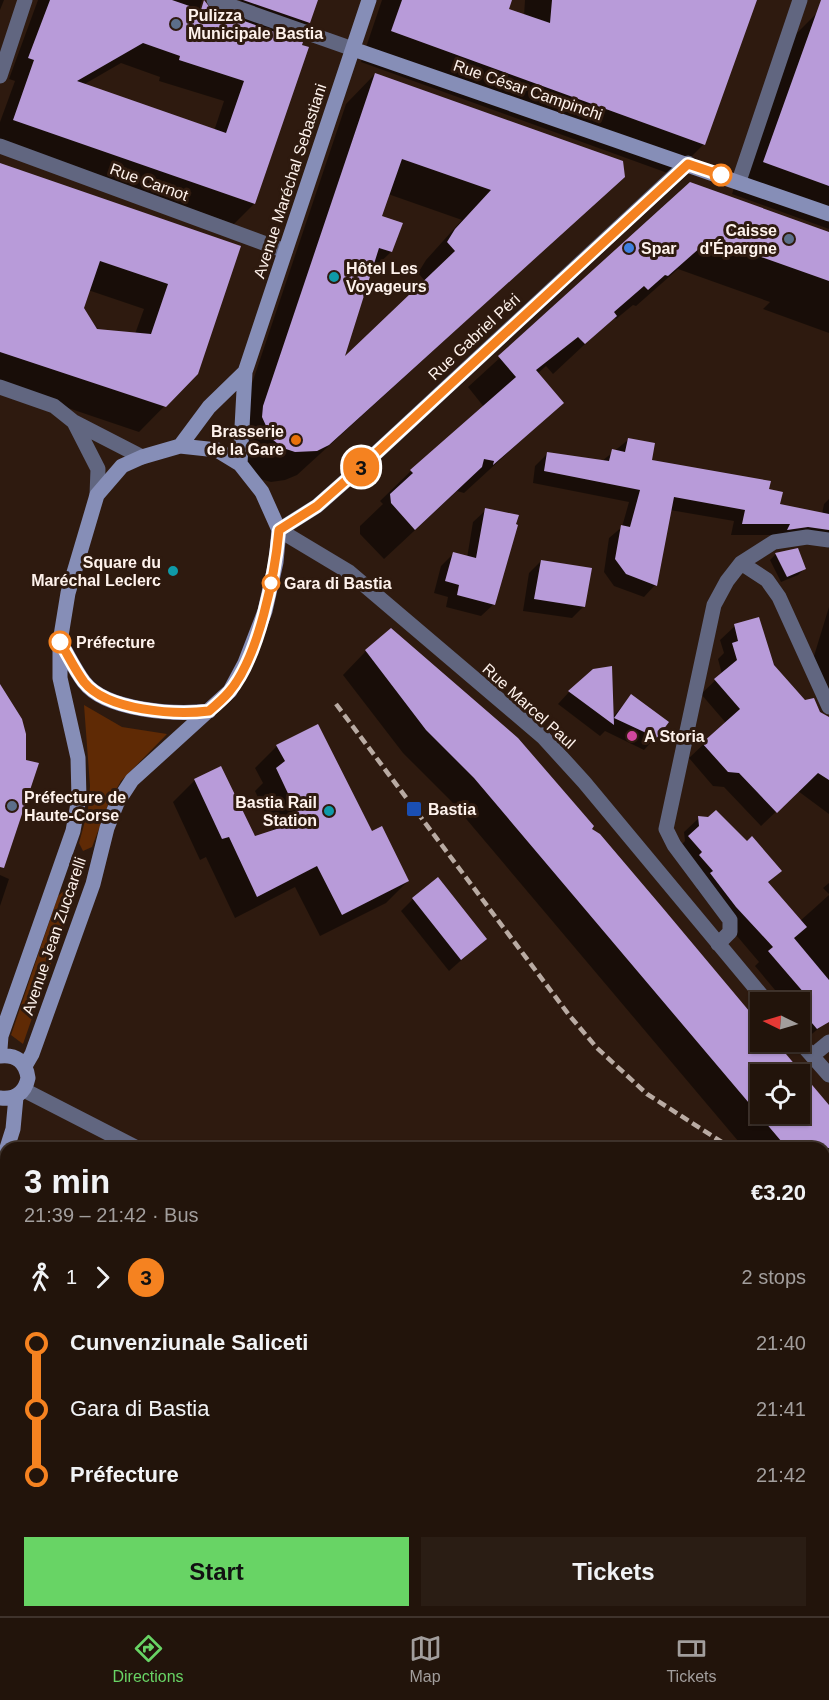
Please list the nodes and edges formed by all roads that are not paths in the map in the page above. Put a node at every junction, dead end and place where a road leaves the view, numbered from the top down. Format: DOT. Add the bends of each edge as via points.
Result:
graph roads {
  1 [pos="25,0"];
  2 [pos="214,0"];
  3 [pos="369,0"];
  4 [pos="800,0"];
  5 [pos="352,49"];
  6 [pos="0,76"];
  7 [pos="0,146"];
  8 [pos="688,164"];
  9 [pos="739,181"];
  10 [pos="829,214"];
  11 [pos="285,251"];
  12 [pos="245,372"];
  13 [pos="0,387"];
  14 [pos="74,422"];
  15 [pos="180,446"];
  16 [pos="142,457"];
  17 [pos="240,464"];
  18 [pos="97,495"];
  19 [pos="279,530"];
  20 [pos="829,540"];
  21 [pos="741,563"];
  22 [pos="60,642"];
  23 [pos="829,706"];
  24 [pos="209,711"];
  25 [pos="718,944"];
  26 [pos="758,992"];
  27 [pos="829,1042"];
  28 [pos="0,1049"];
  29 [pos="809,1052"];
  30 [pos="0,1056"];
  31 [pos="812,1056"];
  32 [pos="25,1066"];
  33 [pos="829,1075"];
  34 [pos="13,1095"];
  35 [pos="8,1142"];
  36 [pos="123,1142"];
  1 -- 6 [label="street"];
  2 -- 5 [label="street, Rue César Campinchi"];
  3 -- 5 [label="main road, Avenue Maréchal Sebastiani"];
  4 -- 9 [label="street"];
  5 -- 8 [label="main road, Rue César Campinchi"];
  5 -- 11 [label="main road, Avenue Maréchal Sebastiani"];
  7 -- 11 [label="street, Rue Carnot"];
  8 -- 9 [label="main road, Rue César Campinchi"];
  8 -- 19 [label="street, Rue Gabriel Péri" via="360,468 317,506"];
  9 -- 10 [label="main road, Rue César Campinchi"];
  11 -- 12 [label="main road, Avenue Maréchal Sebastiani"];
  12 -- 15 [label="main road, Avenue Maréchal Sebastiani" via="209,407"];
  12 -- 17 [label="main road, Avenue Maréchal Sebastiani"];
  13 -- 14 [label="street" via="54,406"];
  14 -- 16 [label="street"];
  14 -- 18 [label="street" via="98,469"];
  15 -- 16 [label="main road"];
  15 -- 17 [label="main road" via="217,450"];
  16 -- 18 [label="main road" via="122,466"];
  17 -- 19 [label="main road" via="262,492"];
  18 -- 22 [label="main road, Avenue Jean Zuccarelli" via="68,593"];
  19 -- 24 [label="main road, Avenue Jean Zuccarelli" via="265,611 245,663 230,691"];
  19 -- 25 [label="street, Rue Marcel Paul" via="349,572 543,737"];
  20 -- 21 [label="street" via="807,537 774,542"];
  21 -- 23 [label="street" via="768,580 779,597"];
  21 -- 25 [label="street" via="714,605 666,829 730,920 730,932"];
  22 -- 24 [label="main road" via="86,684 100,694 166,714"];
  22 -- 28 [label="main road, Avenue Jean Zuccarelli" via="60,678 78,758 79,798 74,831 1,1036"];
  24 -- 32 [label="main road, Avenue Jean Zuccarelli" via="132,780 117,803 93,884"];
  25 -- 26 [label="street, Rue Marcel Paul"];
  27 -- 31 [label="street"];
  29 -- 31 [label="street"];
  30 -- 32 [label="main road" via="14,1057"];
  31 -- 33 [label="street"];
  32 -- 34 [label="main road" via="28,1078"];
  34 -- 35 [label="main road" via="13,1129"];
  34 -- 36 [label="street"];
}
